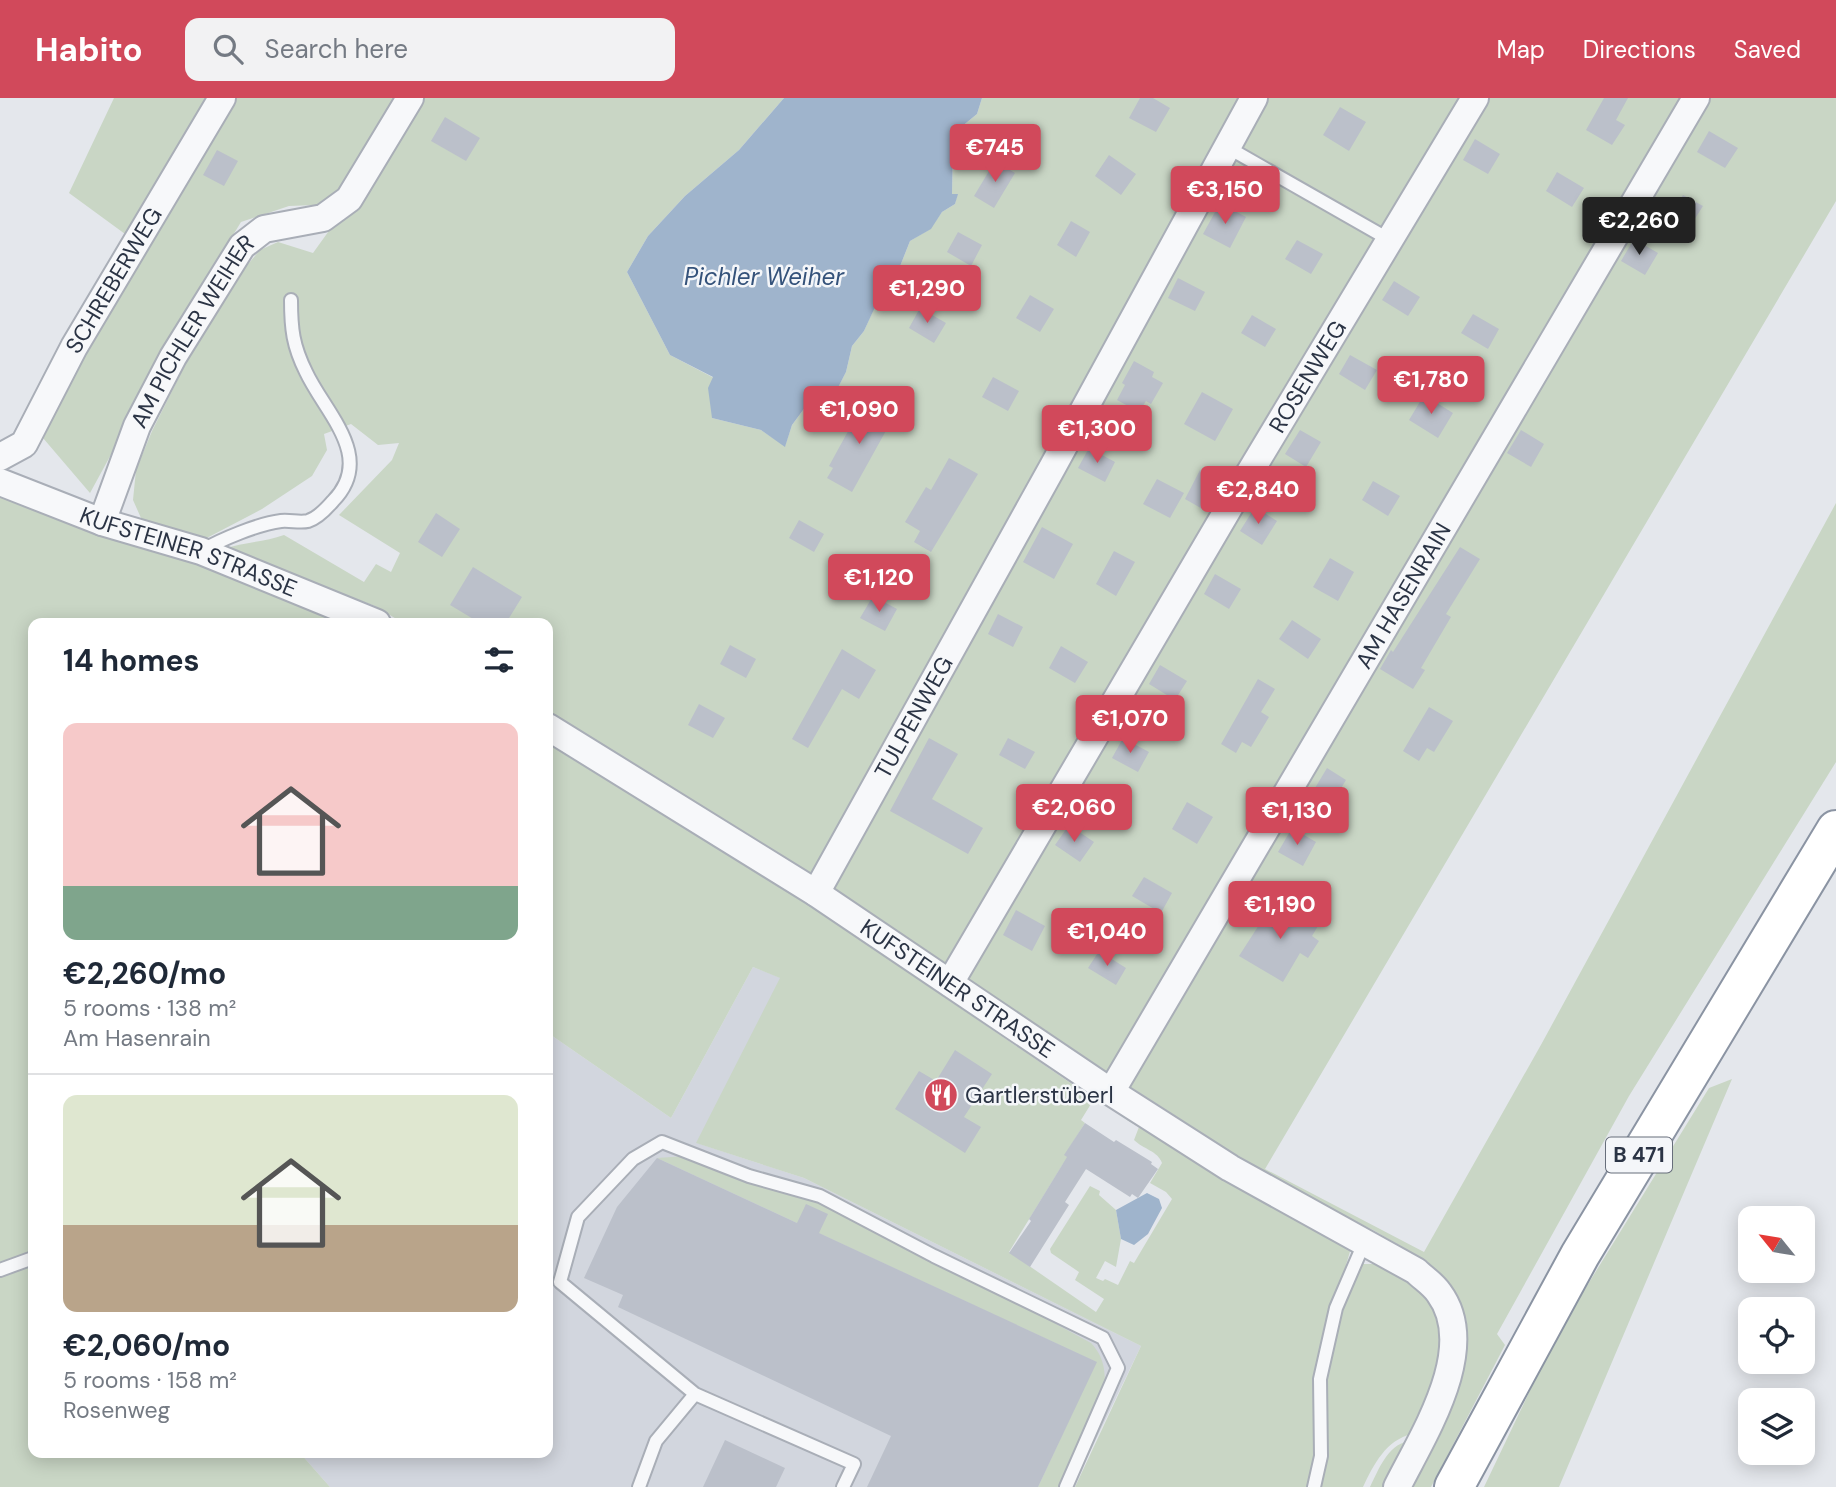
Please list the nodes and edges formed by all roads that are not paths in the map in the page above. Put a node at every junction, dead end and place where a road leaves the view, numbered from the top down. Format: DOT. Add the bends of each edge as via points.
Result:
graph roads {
  1 [pos="222,98"];
  2 [pos="410,98"];
  3 [pos="1254,98"];
  4 [pos="1475,98"];
  5 [pos="1696,98"];
  6 [pos="1227,147"];
  7 [pos="1390,240"];
  8 [pos="290,300"];
  9 [pos="0,457"];
  10 [pos="0,482"];
  11 [pos="102,522"];
  12 [pos="201,551"];
  13 [pos="365,618"];
  14 [pos="553,730"];
  15 [pos="1836,830"];
  16 [pos="816,894"];
  17 [pos="950,983"];
  18 [pos="1111,1093"];
  19 [pos="1364,1242"];
  20 [pos="28,1260"];
  21 [pos="0,1270"];
  22 [pos="695,1394"];
  23 [pos="639,1487"];
  24 [pos="843,1487"];
  25 [pos="1066,1487"];
  26 [pos="1314,1487"];
  27 [pos="1397,1487"];
  28 [pos="1454,1487"];
  1 -- 9 [label="street, SCHREBERWEG" via="74,347 24,443"];
  2 -- 11 [label="street, AM PICHLER WEIHER" via="349,199 323,218 264,229 242,246 173,357 137,426"];
  3 -- 6 [label="street, TULPENWEG"];
  4 -- 7 [label="street, ROSENWEG"];
  5 -- 18 [label="street, AM HASENRAIN"];
  6 -- 7 [label="lane"];
  6 -- 16 [label="street, TULPENWEG"];
  7 -- 17 [label="street, ROSENWEG"];
  8 -- 12 [label="lane" via="291,336 306,373 347,442 350,468 342,492 309,521 280,521"];
  10 -- 11 [label="street, KUFSTEINER STRASSE"];
  11 -- 12 [label="street, KUFSTEINER STRASSE"];
  12 -- 13 [label="street, KUFSTEINER STRASSE"];
  14 -- 16 [label="street, KUFSTEINER STRASSE"];
  15 -- 28 [label="highway, B 471" via="1580,1255"];
  16 -- 17 [label="street, KUFSTEINER STRASSE"];
  17 -- 18 [label="street, KUFSTEINER STRASSE"];
  18 -- 19 [label="street, KUFSTEINER STRASSE" via="1230,1168"];
  19 -- 26 [label="lane" via="1336,1308 1320,1379 1321,1456"];
  19 -- 27 [label="street, KUFSTEINER STRASSE" via="1416,1271 1438,1291 1453,1327 1448,1380"];
  20 -- 21 [label="lane"];
  22 -- 23 [label="lane" via="656,1441"];
  22 -- 24 [label="lane" via="853,1464"];
  22 -- 25 [label="lane" via="560,1282 578,1217 633,1159 662,1142 749,1177 820,1196 1103,1338 1118,1368"];
}
